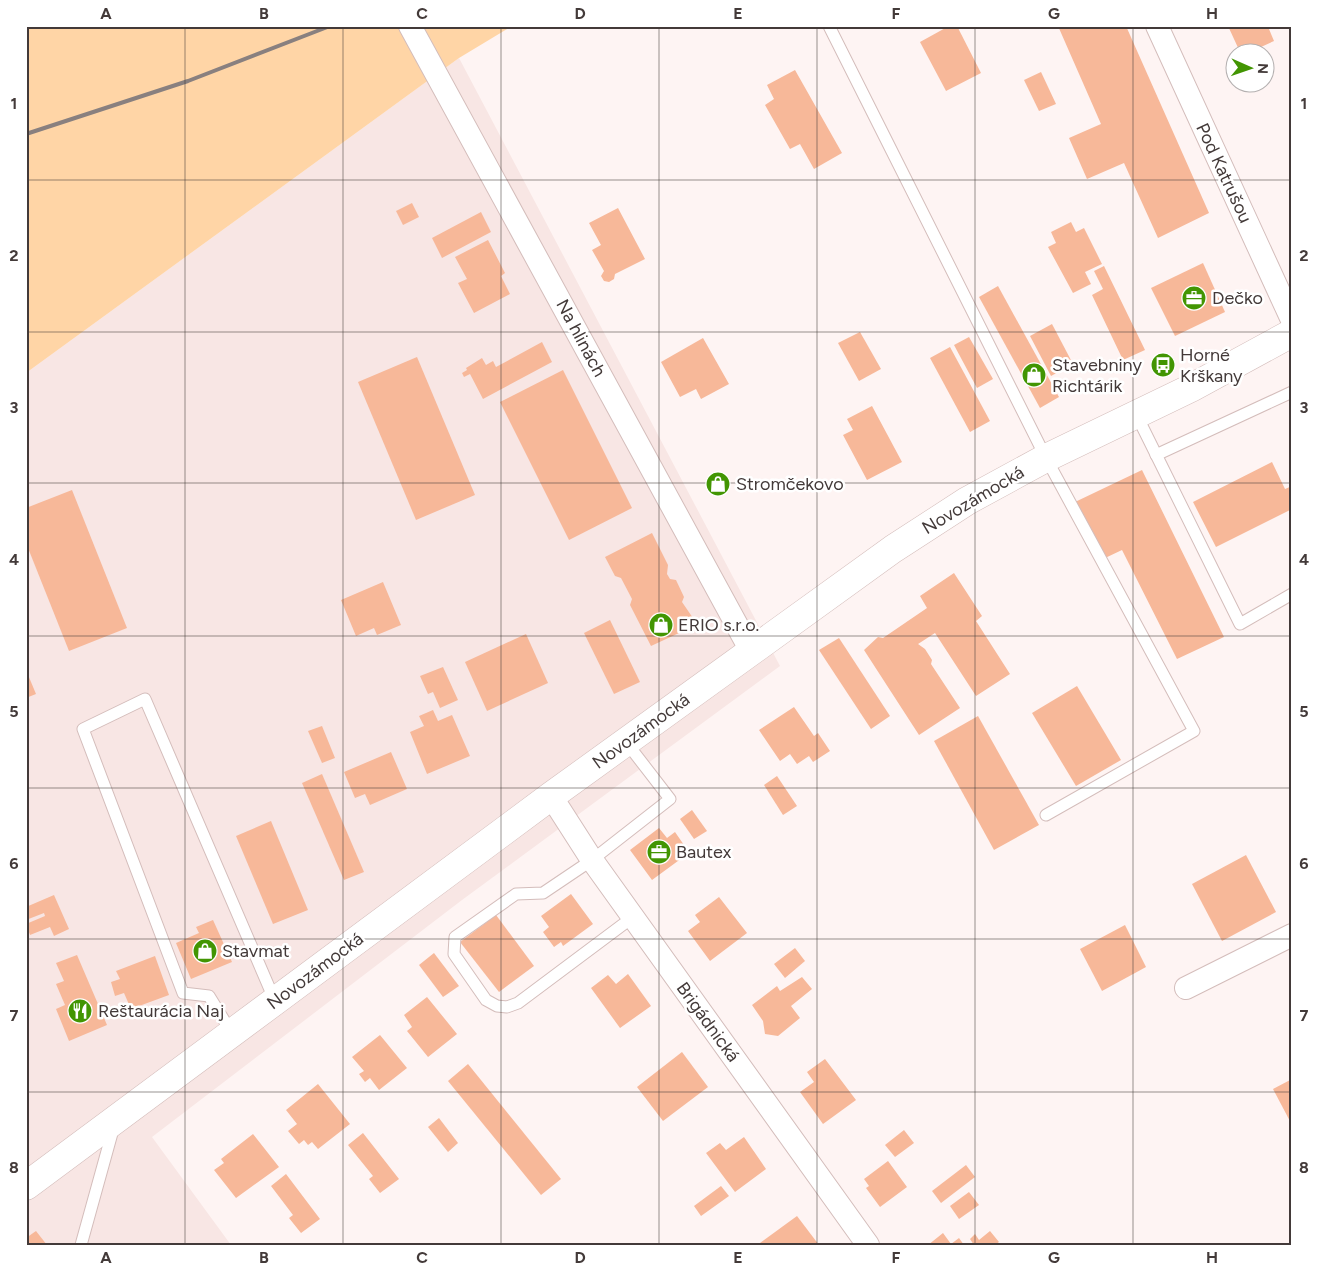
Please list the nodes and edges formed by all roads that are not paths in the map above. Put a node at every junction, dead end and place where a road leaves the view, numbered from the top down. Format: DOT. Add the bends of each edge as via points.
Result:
graph roads {
  1 [pos="410,26"];
  2 [pos="829,26"];
  3 [pos="1157,26"];
  4 [pos="1292,320"];
  5 [pos="1292,333"];
  6 [pos="1292,392"];
  7 [pos="1136,414"];
  8 [pos="1156,455"];
  9 [pos="1046,458"];
  10 [pos="1292,594"];
  11 [pos="751,651"];
  12 [pos="626,742"];
  13 [pos="551,796"];
  14 [pos="1046,815"];
  15 [pos="592,860"];
  16 [pos="633,917"];
  17 [pos="1292,934"];
  18 [pos="1186,988"];
  19 [pos="275,1001"];
  20 [pos="232,1033"];
  21 [pos="116,1118"];
  22 [pos="26,1186"];
  23 [pos="81,1245"];
  24 [pos="868,1245"];
  1 -- 11 [label="street, Na hlinách"];
  2 -- 9 [label="lane"];
  3 -- 4 [label="street, Pod Katrušou"];
  5 -- 7 [label="main road, Novozámocká"];
  6 -- 8 [label="lane"];
  7 -- 8 [label="lane"];
  7 -- 9 [label="main road, Novozámocká"];
  8 -- 10 [label="lane" via="1240,624"];
  9 -- 11 [label="main road, Novozámocká" via="967,501"];
  9 -- 14 [label="lane" via="1194,731"];
  11 -- 12 [label="main road, Novozámocká"];
  12 -- 13 [label="main road, Novozámocká"];
  12 -- 15 [label="lane" via="670,799"];
  13 -- 15 [label="street, Brigádnická"];
  13 -- 19 [label="main road, Novozámocká"];
  15 -- 16 [label="street, Brigádnická"];
  15 -- 16 [label="lane" via="543,893 516,894 455,938 454,954 486,1000 507,1007 518,1003"];
  16 -- 24 [label="street, Brigádnická"];
  17 -- 18 [label="street"];
  19 -- 20 [label="main road, Novozámocká"];
  19 -- 20 [label="lane" via="145,699 83,729 183,994 209,996"];
  20 -- 21 [label="main road, Novozámocká"];
  21 -- 22 [label="main road, Novozámocká"];
  21 -- 23 [label="lane"];
}
